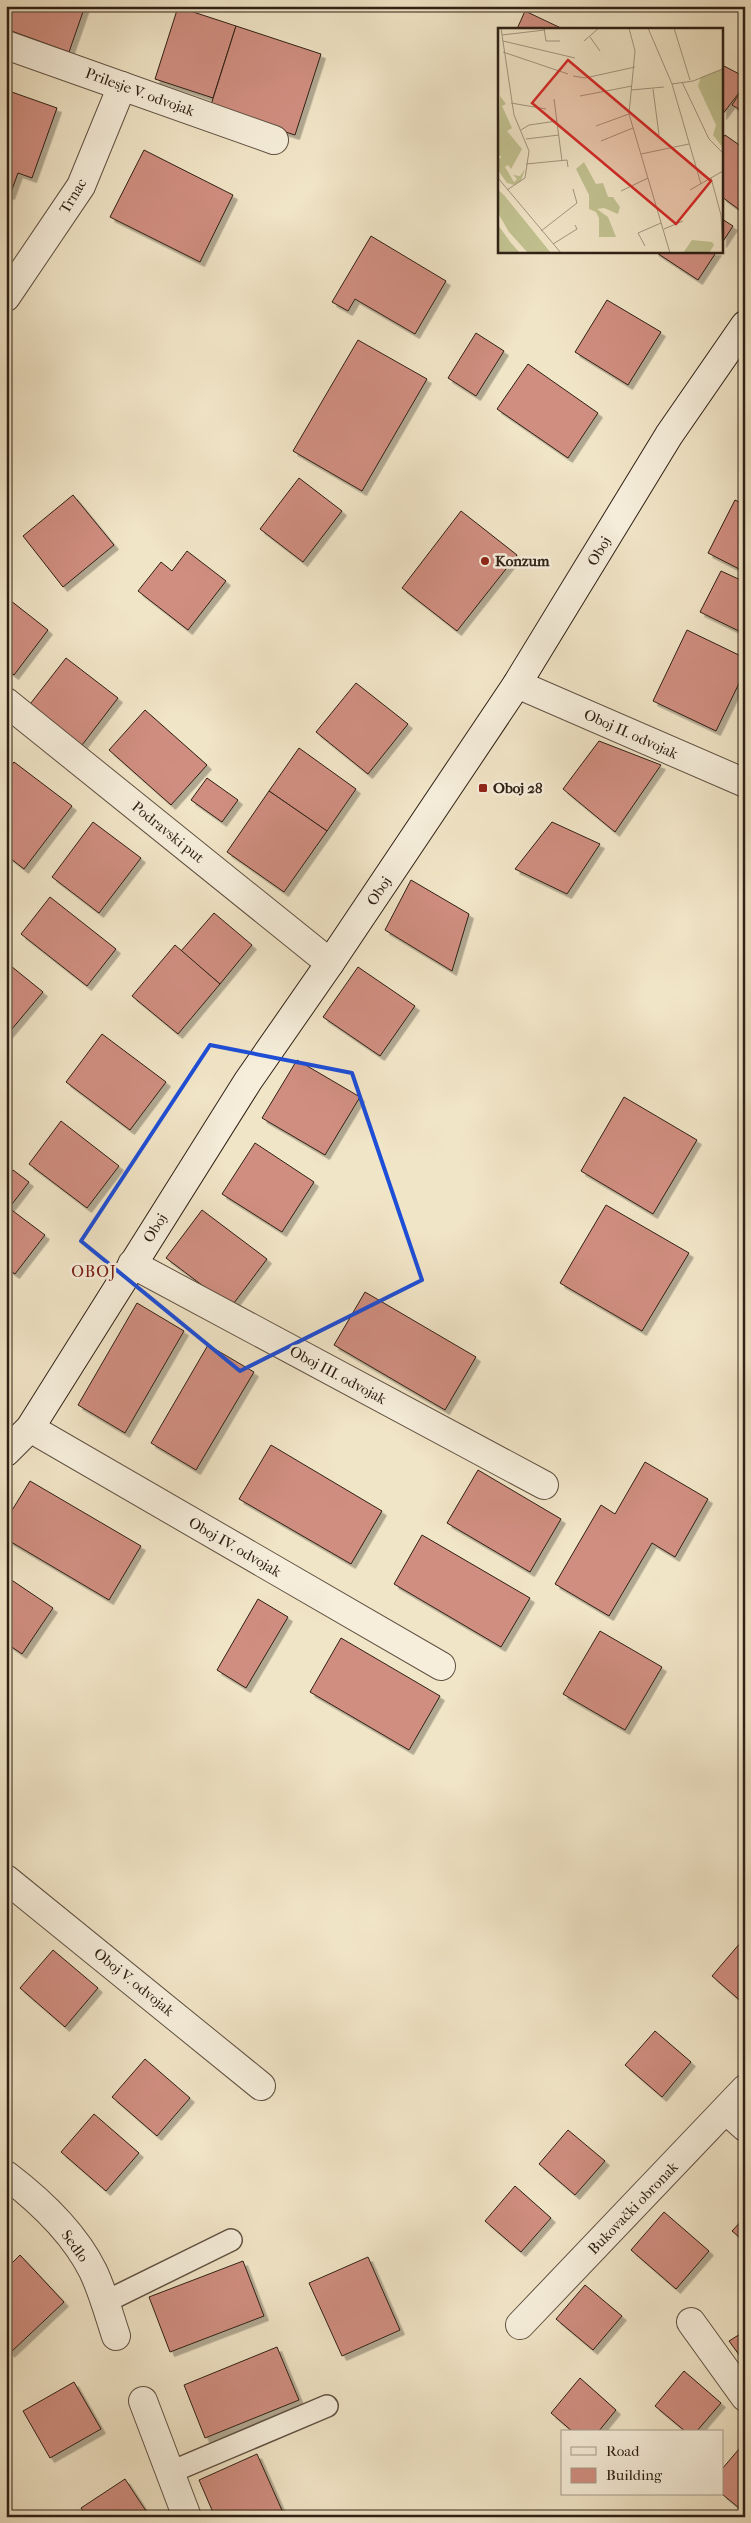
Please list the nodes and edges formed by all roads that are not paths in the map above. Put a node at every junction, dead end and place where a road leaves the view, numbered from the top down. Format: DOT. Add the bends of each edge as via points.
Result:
graph roads {
  1 [pos="6,45"];
  2 [pos="122,86"];
  3 [pos="274,140"];
  4 [pos="6,297"];
  5 [pos="745,325"];
  6 [pos="517,684"];
  7 [pos="6,702"];
  8 [pos="745,783"];
  9 [pos="330,964"];
  10 [pos="132,1264"];
  11 [pos="30,1428"];
  12 [pos="6,1452"];
  13 [pos="544,1485"];
  14 [pos="441,1666"];
  15 [pos="6,1879"];
  16 [pos="261,2086"];
  17 [pos="745,2089"];
  18 [pos="736,2118"];
  19 [pos="6,2175"];
  20 [pos="231,2240"];
  21 [pos="105,2302"];
  22 [pos="691,2322"];
  23 [pos="520,2326"];
  24 [pos="116,2336"];
  25 [pos="745,2397"];
  26 [pos="143,2401"];
  27 [pos="327,2406"];
  28 [pos="171,2472"];
  29 [pos="187,2517"];
  1 -- 2 [label="street, Prilesje V. odvojak"];
  2 -- 3 [label="street, Prilesje V. odvojak"];
  2 -- 4 [label="street, Trnac" via="81,186"];
  5 -- 6 [label="street, Oboj" via="669,435"];
  6 -- 8 [label="street, Oboj II. odvojak"];
  6 -- 9 [label="street, Oboj"];
  7 -- 9 [label="street, Podravski put"];
  9 -- 10 [label="street, Oboj" via="248,1081"];
  10 -- 11 [label="street, Oboj"];
  10 -- 13 [label="street, Oboj III. odvojak"];
  11 -- 12 [label="street, Oboj"];
  11 -- 14 [label="street, Oboj IV. odvojak"];
  15 -- 16 [label="street, Oboj V. odvojak"];
  17 -- 18 [label="street, Bukovački obronak"];
  18 -- 23 [label="street, Bukovački obronak"];
  19 -- 21 [label="street, Sedlo" via="28,2191 70,2236 93,2271"];
  20 -- 21 [label="lane"];
  21 -- 24 [label="street, Sedlo"];
  22 -- 25 [label="street"];
  26 -- 28 [label="street"];
  27 -- 28 [label="lane"];
  28 -- 29 [label="street"];
}
